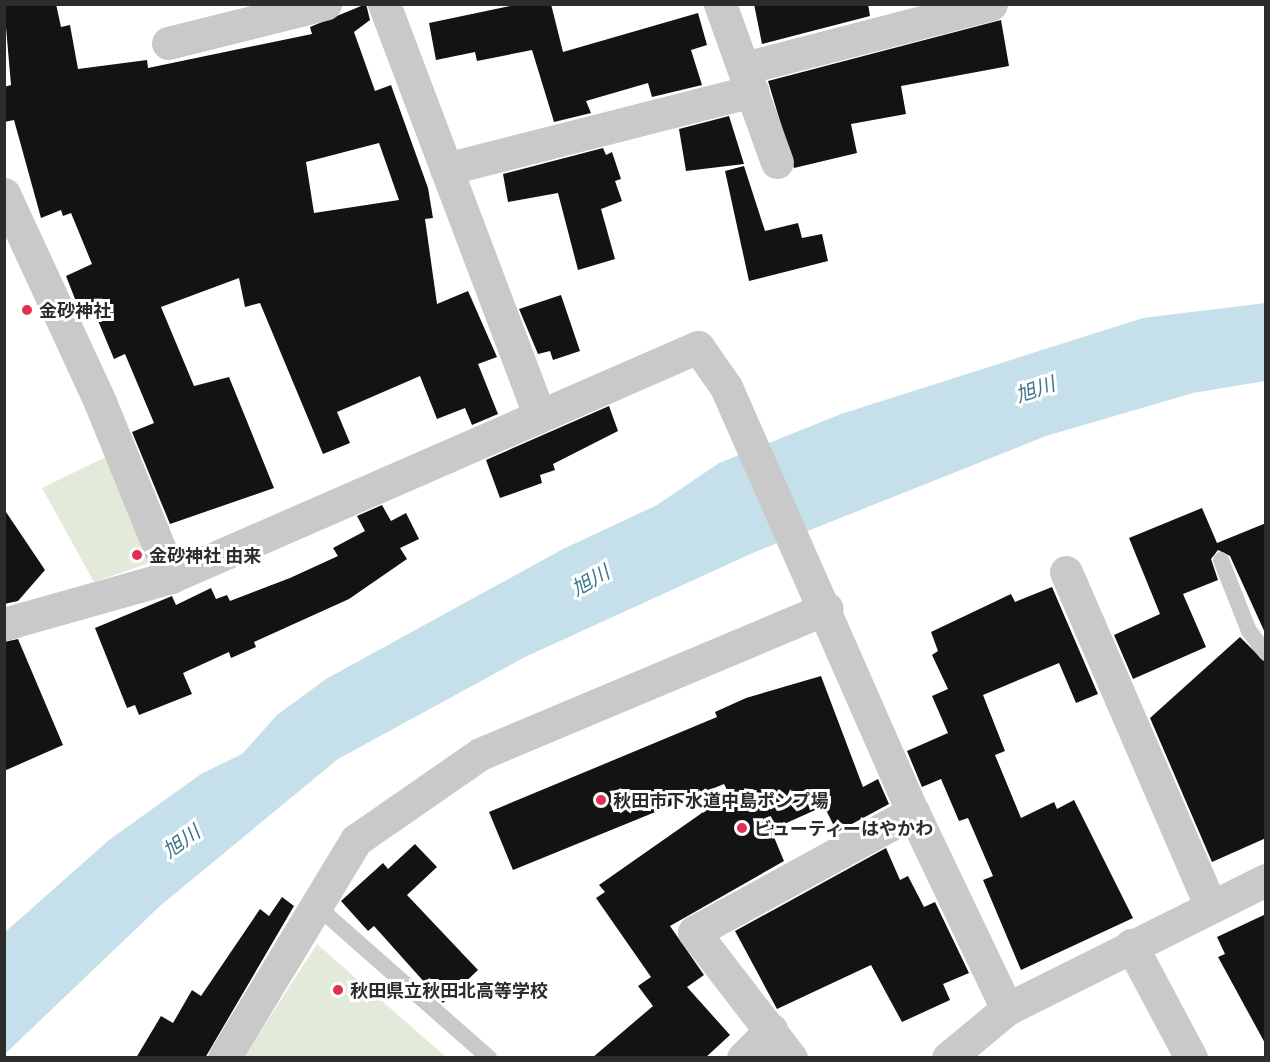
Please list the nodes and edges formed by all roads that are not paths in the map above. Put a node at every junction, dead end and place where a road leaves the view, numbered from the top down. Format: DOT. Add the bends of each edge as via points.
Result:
graph roads {
  1 [pos="325,4"];
  2 [pos="720,4"];
  3 [pos="991,4"];
  4 [pos="386,5"];
  5 [pos="168,43"];
  6 [pos="748,79"];
  7 [pos="777,162"];
  8 [pos="446,169"];
  9 [pos="4,194"];
  10 [pos="539,415"];
  11 [pos="1221,560"];
  12 [pos="1066,572"];
  13 [pos="171,577"];
  14 [pos="827,608"];
  15 [pos="4,624"];
  16 [pos="1266,653"];
  17 [pos="913,812"];
  18 [pos="1266,880"];
  19 [pos="1210,904"];
  20 [pos="318,908"];
  21 [pos="1131,945"];
  22 [pos="1007,1010"];
  23 [pos="771,1030"];
  24 [pos="224,1058"];
  25 [pos="489,1058"];
  26 [pos="742,1058"];
  27 [pos="791,1058"];
  28 [pos="948,1058"];
  29 [pos="1191,1058"];
  1 -- 5 [label="street"];
  2 -- 6 [label="street"];
  3 -- 6 [label="street"];
  4 -- 8 [label="street"];
  6 -- 7 [label="street"];
  6 -- 8 [label="street"];
  8 -- 10 [label="street"];
  9 -- 13 [label="street" via="100,402"];
  10 -- 13 [label="street"];
  10 -- 14 [label="street" via="698,347 726,387"];
  11 -- 16 [label="lane" via="1249,631"];
  12 -- 19 [label="street"];
  13 -- 15 [label="street"];
  14 -- 17 [label="street"];
  14 -- 20 [label="street" via="480,754 356,840"];
  17 -- 22 [label="street"];
  17 -- 23 [label="street" via="694,932"];
  18 -- 19 [label="street"];
  19 -- 21 [label="street"];
  20 -- 24 [label="street"];
  20 -- 25 [label="lane"];
  21 -- 22 [label="street"];
  21 -- 29 [label="street"];
  22 -- 28 [label="street"];
  23 -- 26 [label="street"];
  23 -- 27 [label="street"];
}
